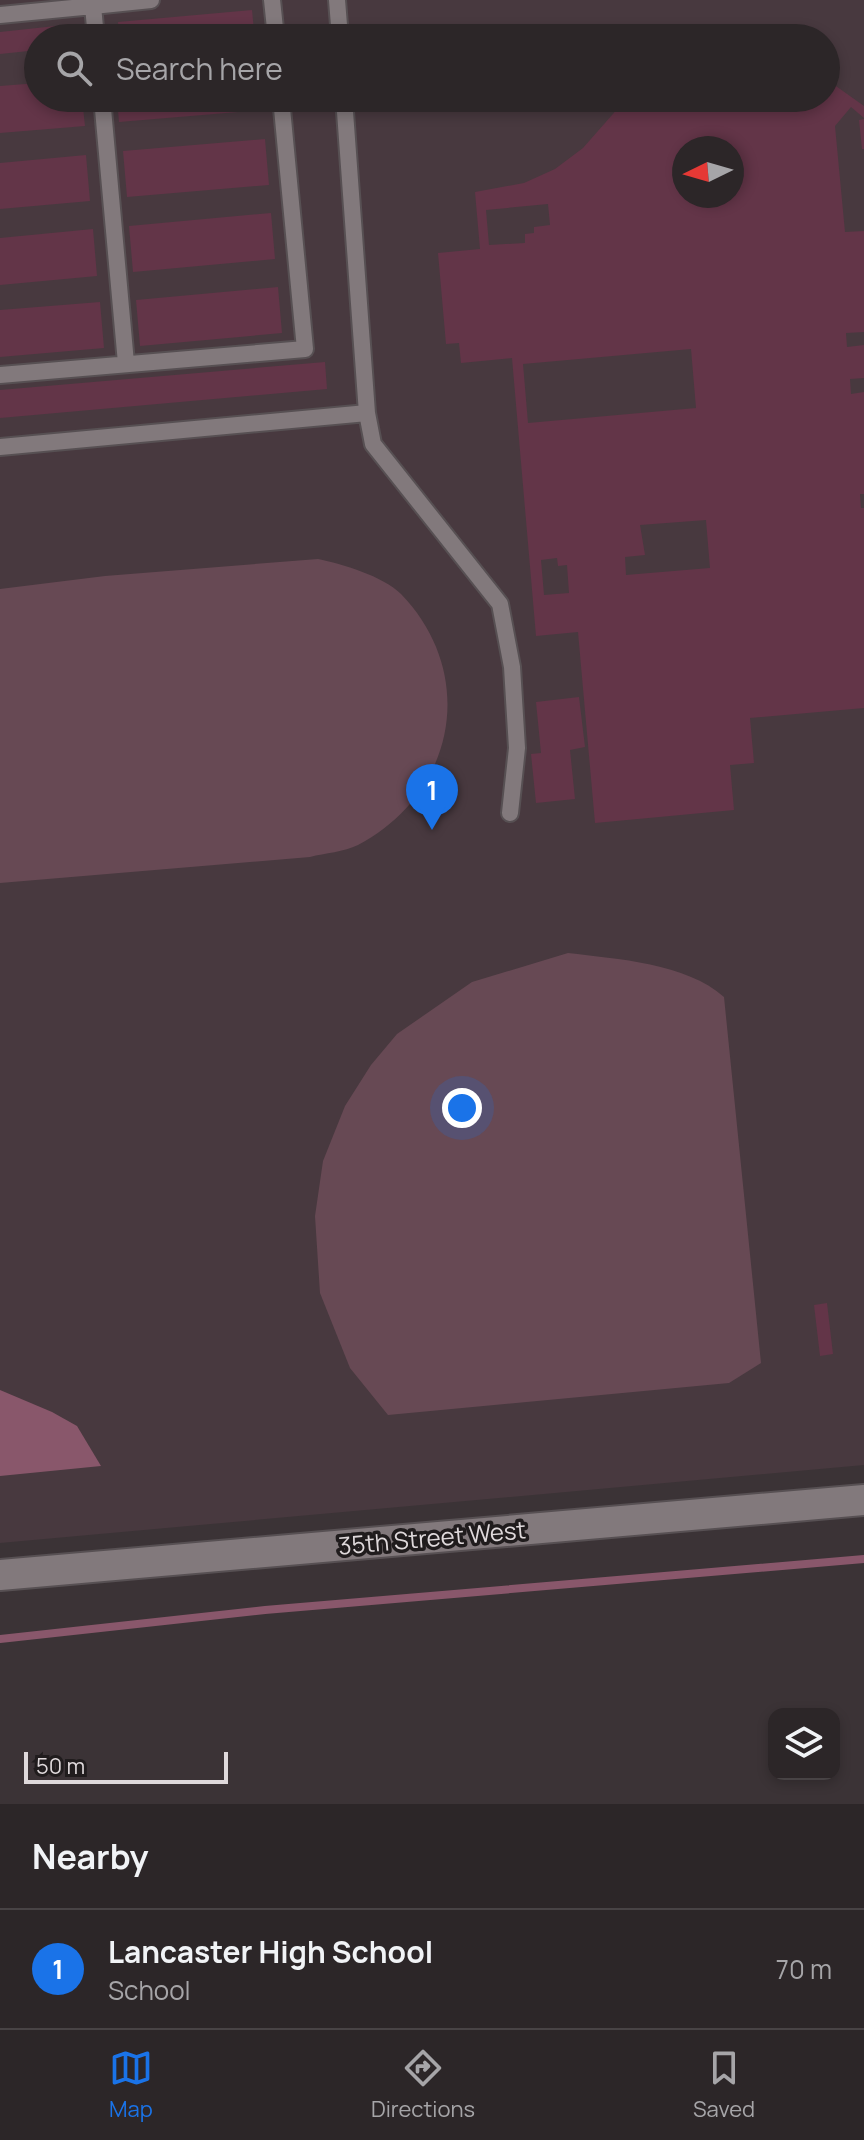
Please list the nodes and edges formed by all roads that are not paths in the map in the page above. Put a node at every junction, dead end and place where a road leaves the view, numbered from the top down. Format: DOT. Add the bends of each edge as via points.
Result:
graph roads {
  1 [pos="151,0"];
  2 [pos="272,0"];
  3 [pos="337,0"];
  4 [pos="92,3"];
  5 [pos="0,15"];
  6 [pos="94,24"];
  7 [pos="275,24"];
  8 [pos="339,24"];
  9 [pos="103,112"];
  10 [pos="282,112"];
  11 [pos="345,112"];
  12 [pos="126,363"];
  13 [pos="0,375"];
  14 [pos="367,413"];
  15 [pos="0,447"];
  16 [pos="510,813"];
  17 [pos="864,1500"];
  18 [pos="0,1575"];
  1 -- 4 [label="lane"];
  2 -- 7 [label="lane"];
  3 -- 8 [label="lane"];
  4 -- 5 [label="lane"];
  4 -- 6 [label="lane"];
  9 -- 12 [label="lane"];
  10 -- 12 [label="lane" via="305,349"];
  11 -- 14 [label="lane"];
  12 -- 13 [label="lane"];
  14 -- 15 [label="lane"];
  14 -- 16 [label="lane" via="373,444 500,604 512,667 517,748"];
  17 -- 18 [label="street, 35th Street West"];
}
